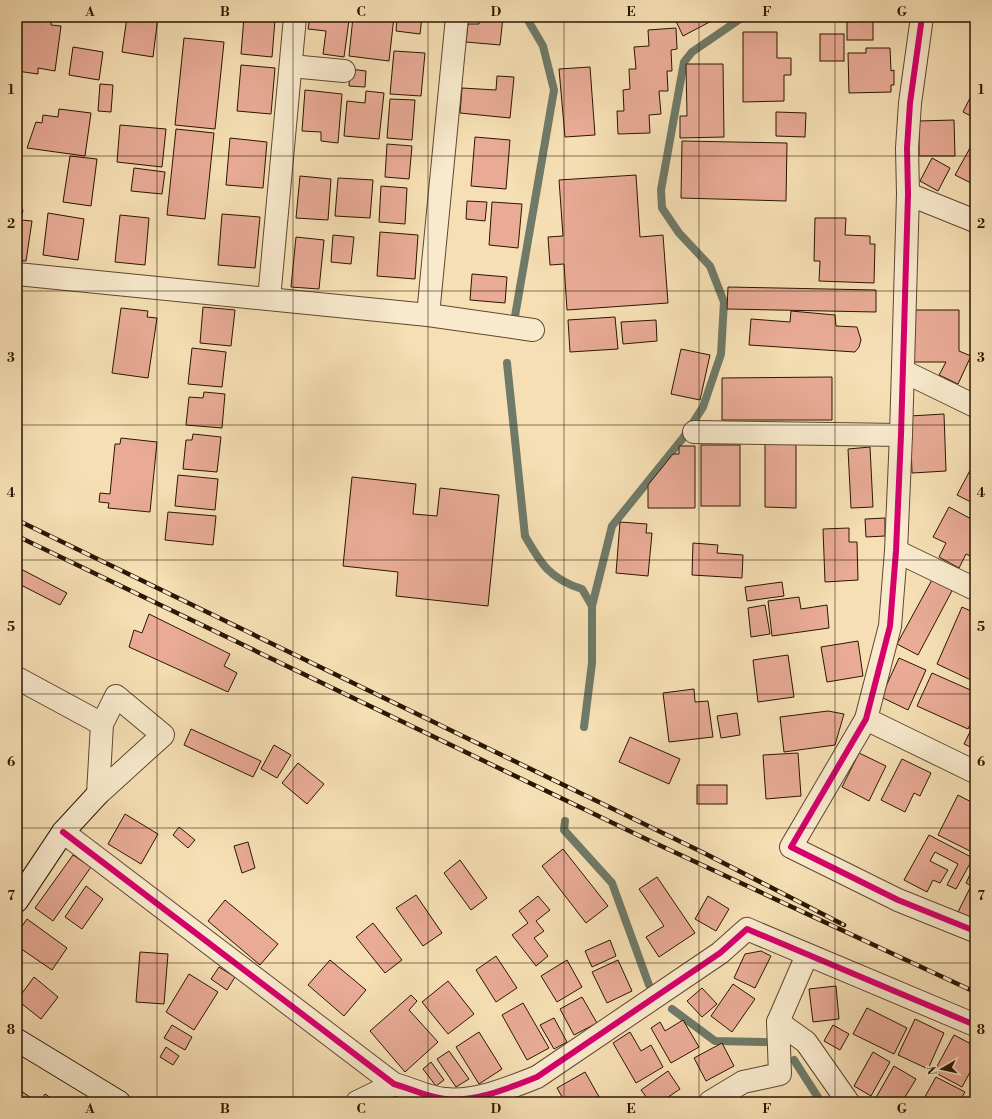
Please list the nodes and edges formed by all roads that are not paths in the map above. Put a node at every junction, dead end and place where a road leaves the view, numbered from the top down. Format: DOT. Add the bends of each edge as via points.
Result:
graph roads {
  1 [pos="295,17"];
  2 [pos="457,17"];
  3 [pos="922,17"];
  4 [pos="290,66"];
  5 [pos="344,71"];
  6 [pos="908,194"];
  7 [pos="975,221"];
  8 [pos="17,274"];
  9 [pos="269,299"];
  10 [pos="428,315"];
  11 [pos="533,330"];
  12 [pos="903,371"];
  13 [pos="975,406"];
  14 [pos="694,432"];
  15 [pos="901,435"];
  16 [pos="896,551"];
  17 [pos="975,589"];
  18 [pos="17,678"];
  19 [pos="866,719"];
  20 [pos="102,724"];
  21 [pos="975,772"];
  22 [pos="98,794"];
  23 [pos="63,832"];
  24 [pos="17,901"];
  25 [pos="975,931"];
  26 [pos="807,955"];
  27 [pos="778,1022"];
  28 [pos="975,1025"];
  29 [pos="17,1040"];
  30 [pos="394,1084"];
  31 [pos="120,1102"];
  32 [pos="357,1102"];
  33 [pos="710,1102"];
  34 [pos="848,1102"];
  1 -- 4 [label="street"];
  2 -- 10 [label="street"];
  3 -- 6 [label="street" via="907,140"];
  4 -- 5 [label="street"];
  4 -- 9 [label="street"];
  6 -- 7 [label="street"];
  6 -- 12 [label="street"];
  8 -- 9 [label="street"];
  9 -- 10 [label="street"];
  10 -- 11 [label="street"];
  12 -- 13 [label="street"];
  12 -- 15 [label="street"];
  14 -- 15 [label="street"];
  15 -- 16 [label="street"];
  16 -- 17 [label="street"];
  16 -- 19 [label="street" via="890,626"];
  18 -- 20 [label="street"];
  19 -- 21 [label="street"];
  19 -- 25 [label="street" via="791,847 898,900"];
  20 -- 22 [label="street"];
  20 -- 22 [label="street" via="116,696 162,735"];
  22 -- 23 [label="street"];
  23 -- 24 [label="street"];
  23 -- 30 [label="street"];
  26 -- 27 [label="street"];
  26 -- 28 [label="street"];
  26 -- 30 [label="street" via="747,929 720,953 537,1077 505,1089 468,1098 444,1099"];
  27 -- 33 [label="street" via="780,1074 743,1082"];
  27 -- 34 [label="street" via="806,1042"];
  29 -- 31 [label="street"];
  30 -- 32 [label="street"];
}
